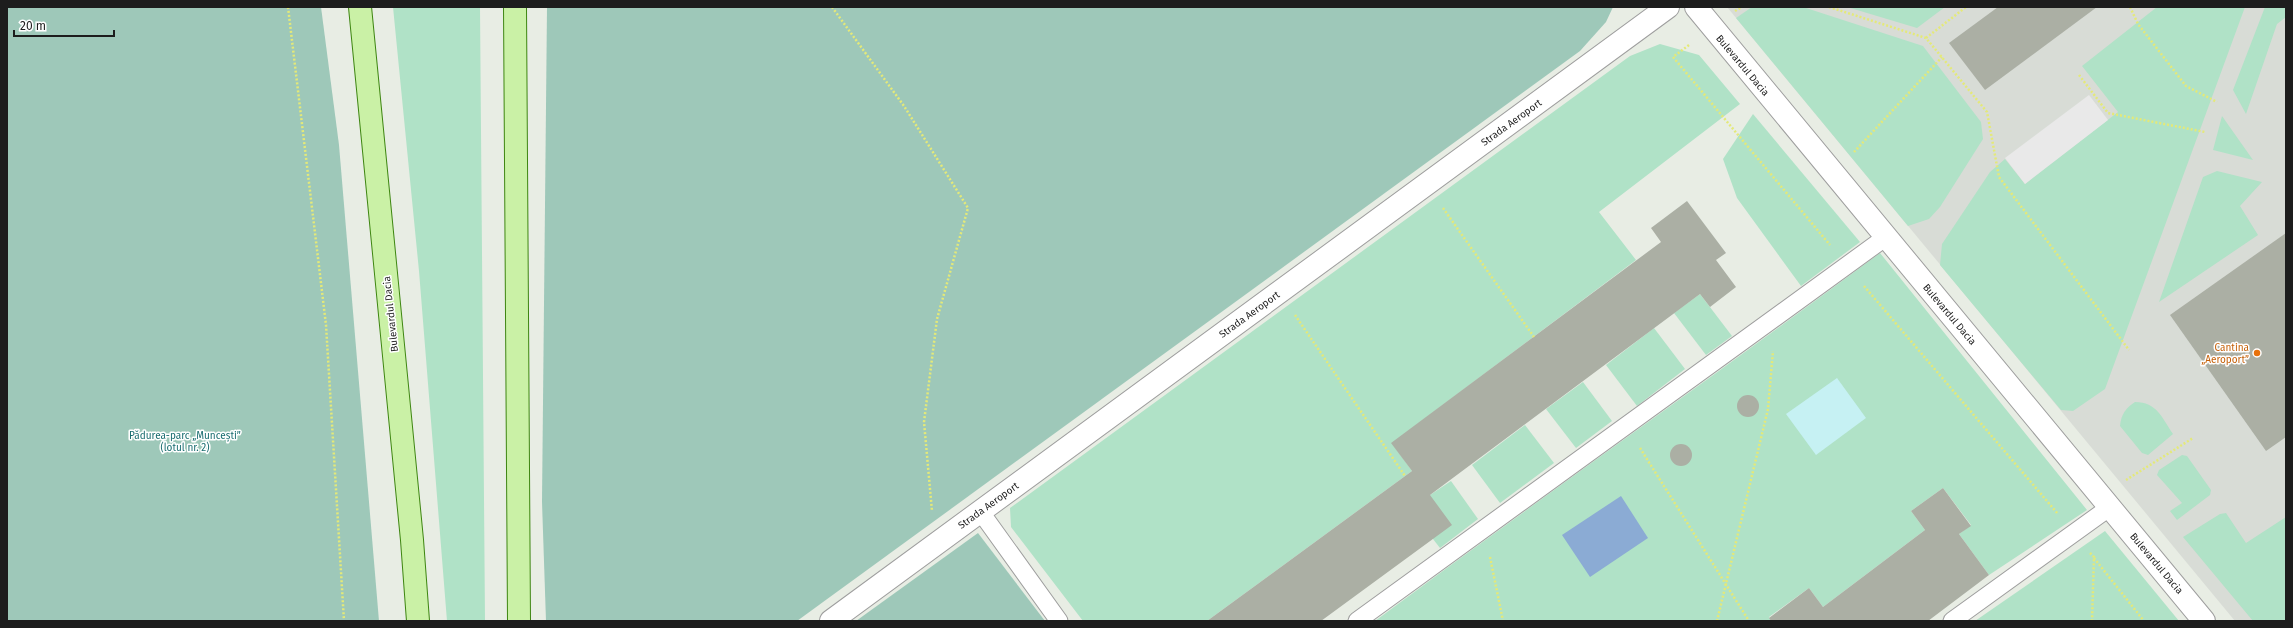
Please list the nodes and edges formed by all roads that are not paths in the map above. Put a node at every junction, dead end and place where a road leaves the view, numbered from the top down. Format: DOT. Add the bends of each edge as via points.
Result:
graph roads {
  1 [pos="360,7"];
  2 [pos="515,7"];
  3 [pos="1668,7"];
  4 [pos="1696,7"];
  5 [pos="1886,236"];
  6 [pos="2105,502"];
  7 [pos="980,512"];
  8 [pos="418,621"];
  9 [pos="519,621"];
  10 [pos="830,621"];
  11 [pos="1059,621"];
  12 [pos="1357,621"];
  13 [pos="1952,621"];
  14 [pos="2204,621"];
  1 -- 8 [label="main road, Bulevardul Dacia"];
  2 -- 9 [label="main road"];
  3 -- 7 [label="street, Strada Aeroport"];
  4 -- 5 [label="street, Bulevardul Dacia"];
  5 -- 6 [label="street, Bulevardul Dacia"];
  5 -- 12 [label="lane"];
  6 -- 13 [label="lane" via="2075,534"];
  6 -- 14 [label="street, Bulevardul Dacia"];
  7 -- 10 [label="street, Strada Aeroport"];
  7 -- 11 [label="lane"];
}
